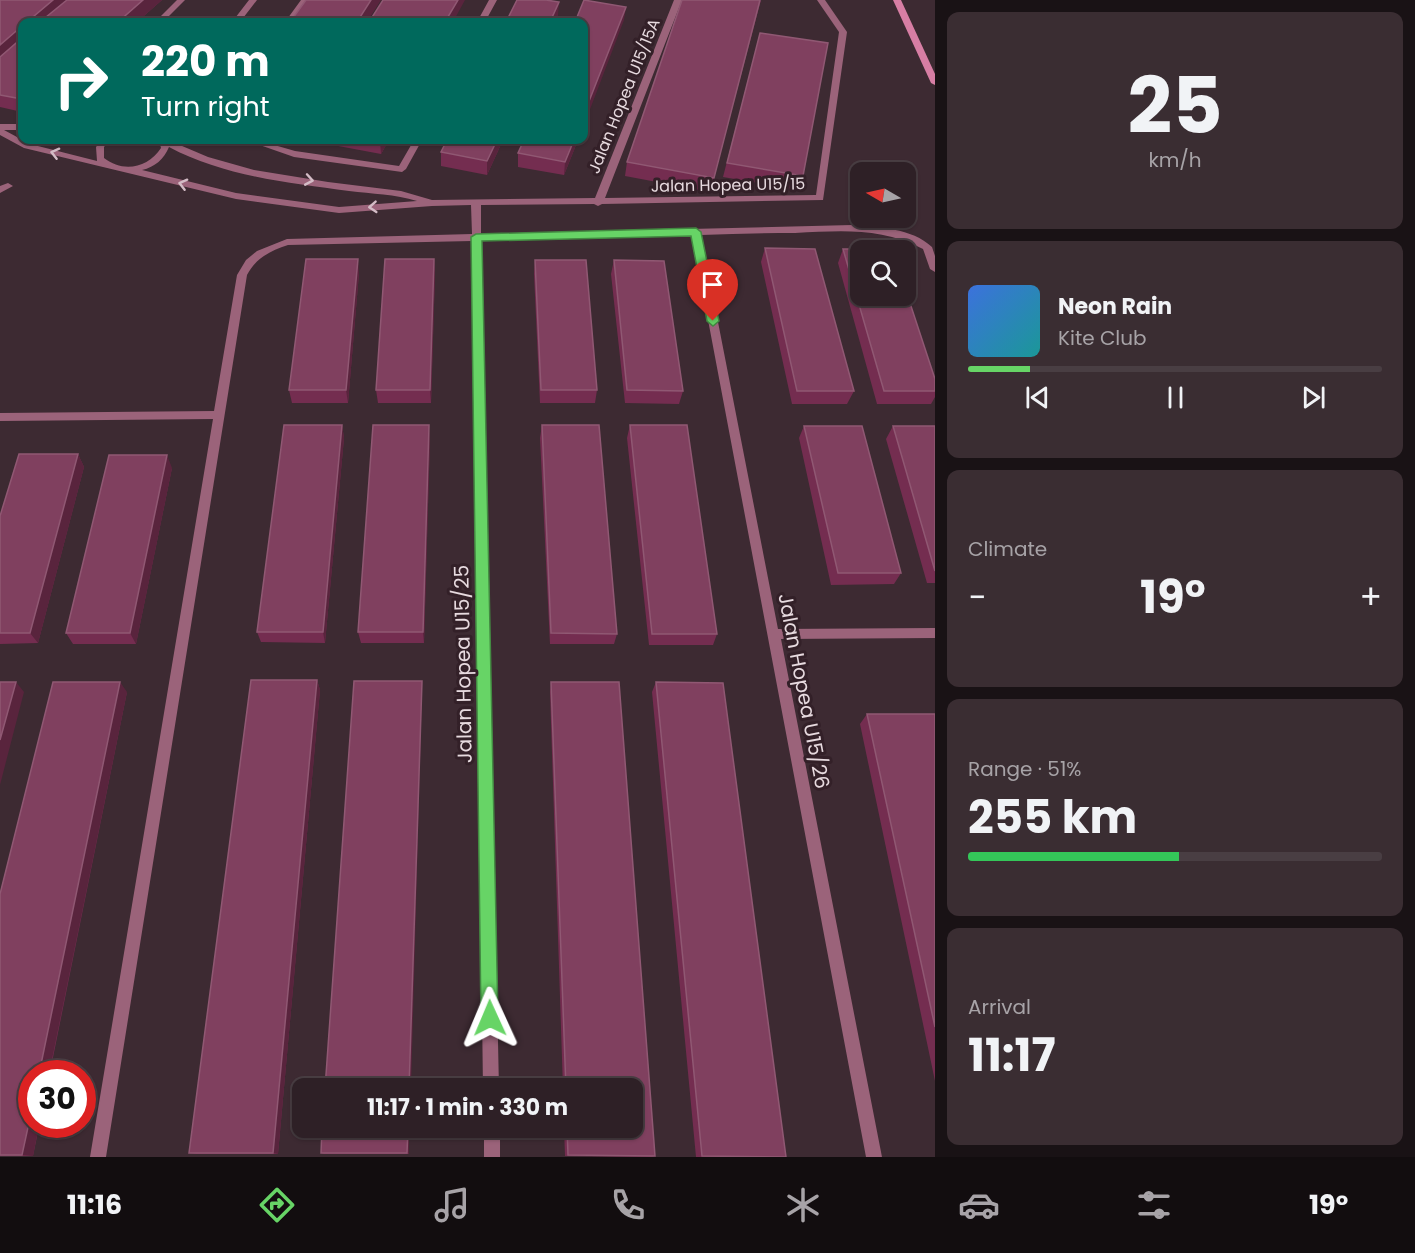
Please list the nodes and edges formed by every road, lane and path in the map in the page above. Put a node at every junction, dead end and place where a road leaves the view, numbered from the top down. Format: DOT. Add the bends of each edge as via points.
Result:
graph roads {
  1 [pos="181,0"];
  2 [pos="253,0"];
  3 [pos="305,0"];
  4 [pos="493,0"];
  5 [pos="678,0"];
  6 [pos="821,0"];
  7 [pos="897,0"];
  8 [pos="163,18"];
  9 [pos="239,18"];
  10 [pos="292,18"];
  11 [pos="483,18"];
  12 [pos="935,83"];
  13 [pos="18,128"];
  14 [pos="0,129"];
  15 [pos="18,140"];
  16 [pos="24,144"];
  17 [pos="101,144"];
  18 [pos="163,144"];
  19 [pos="172,144"];
  20 [pos="262,144"];
  21 [pos="416,144"];
  22 [pos="111,167"];
  23 [pos="130,170"];
  24 [pos="432,203"];
  25 [pos="598,203"];
  26 [pos="476,204"];
  27 [pos="696,232"];
  28 [pos="476,237"];
  29 [pos="935,269"];
  30 [pos="219,415"];
  31 [pos="0,417"];
  32 [pos="935,633"];
  33 [pos="773,634"];
  34 [pos="491,1078"];
  35 [pos="492,1138"];
  36 [pos="98,1157"];
  37 [pos="492,1157"];
  38 [pos="874,1157"];
  1 -- 8 [label="street"];
  2 -- 9 [label="street"];
  3 -- 10 [label="street"];
  4 -- 11 [label="street"];
  5 -- 25 [label="street, Jalan Hopea U15/15A"];
  6 -- 25 [label="street, Jalan Hopea U15/15" via="843,32 820,198"];
  7 -- 12 [label="street"];
  13 -- 14 [label="street"];
  15 -- 14 [label="street, Jalan Hopea U15/15, one-way"];
  22 -- 16 [label="street, Jalan Hopea U15/15, one-way"];
  17 -- 22 [label="street" via="99,153"];
  18 -- 23 [label="street" via="156,160"];
  19 -- 24 [label="street, Jalan Hopea U15/15, one-way" via="204,161 352,188 402,192"];
  20 -- 21 [label="street" via="294,154 402,169"];
  22 -- 23 [label="street, Jalan Hopea U15/15"];
  24 -- 23 [label="street, Jalan Hopea U15/15, one-way" via="339,210 236,196"];
  24 -- 26 [label="street, Jalan Hopea U15/15"];
  25 -- 26 [label="street, Jalan Hopea U15/15"];
  26 -- 28 [label="street, Jalan Hopea U15/25"];
  27 -- 28 [label="street"];
  27 -- 29 [label="street" via="852,228 892,231 927,247"];
  27 -- 33 [label="street, Jalan Hopea U15/26"];
  28 -- 30 [label="street" via="287,242 249,260 242,275"];
  28 -- 34 [label="street, Jalan Hopea U15/25"];
  30 -- 31 [label="street"];
  30 -- 36 [label="street"];
  32 -- 33 [label="street"];
  33 -- 38 [label="street, Jalan Hopea U15/26"];
  35 -- 37 [label="street"];
}
